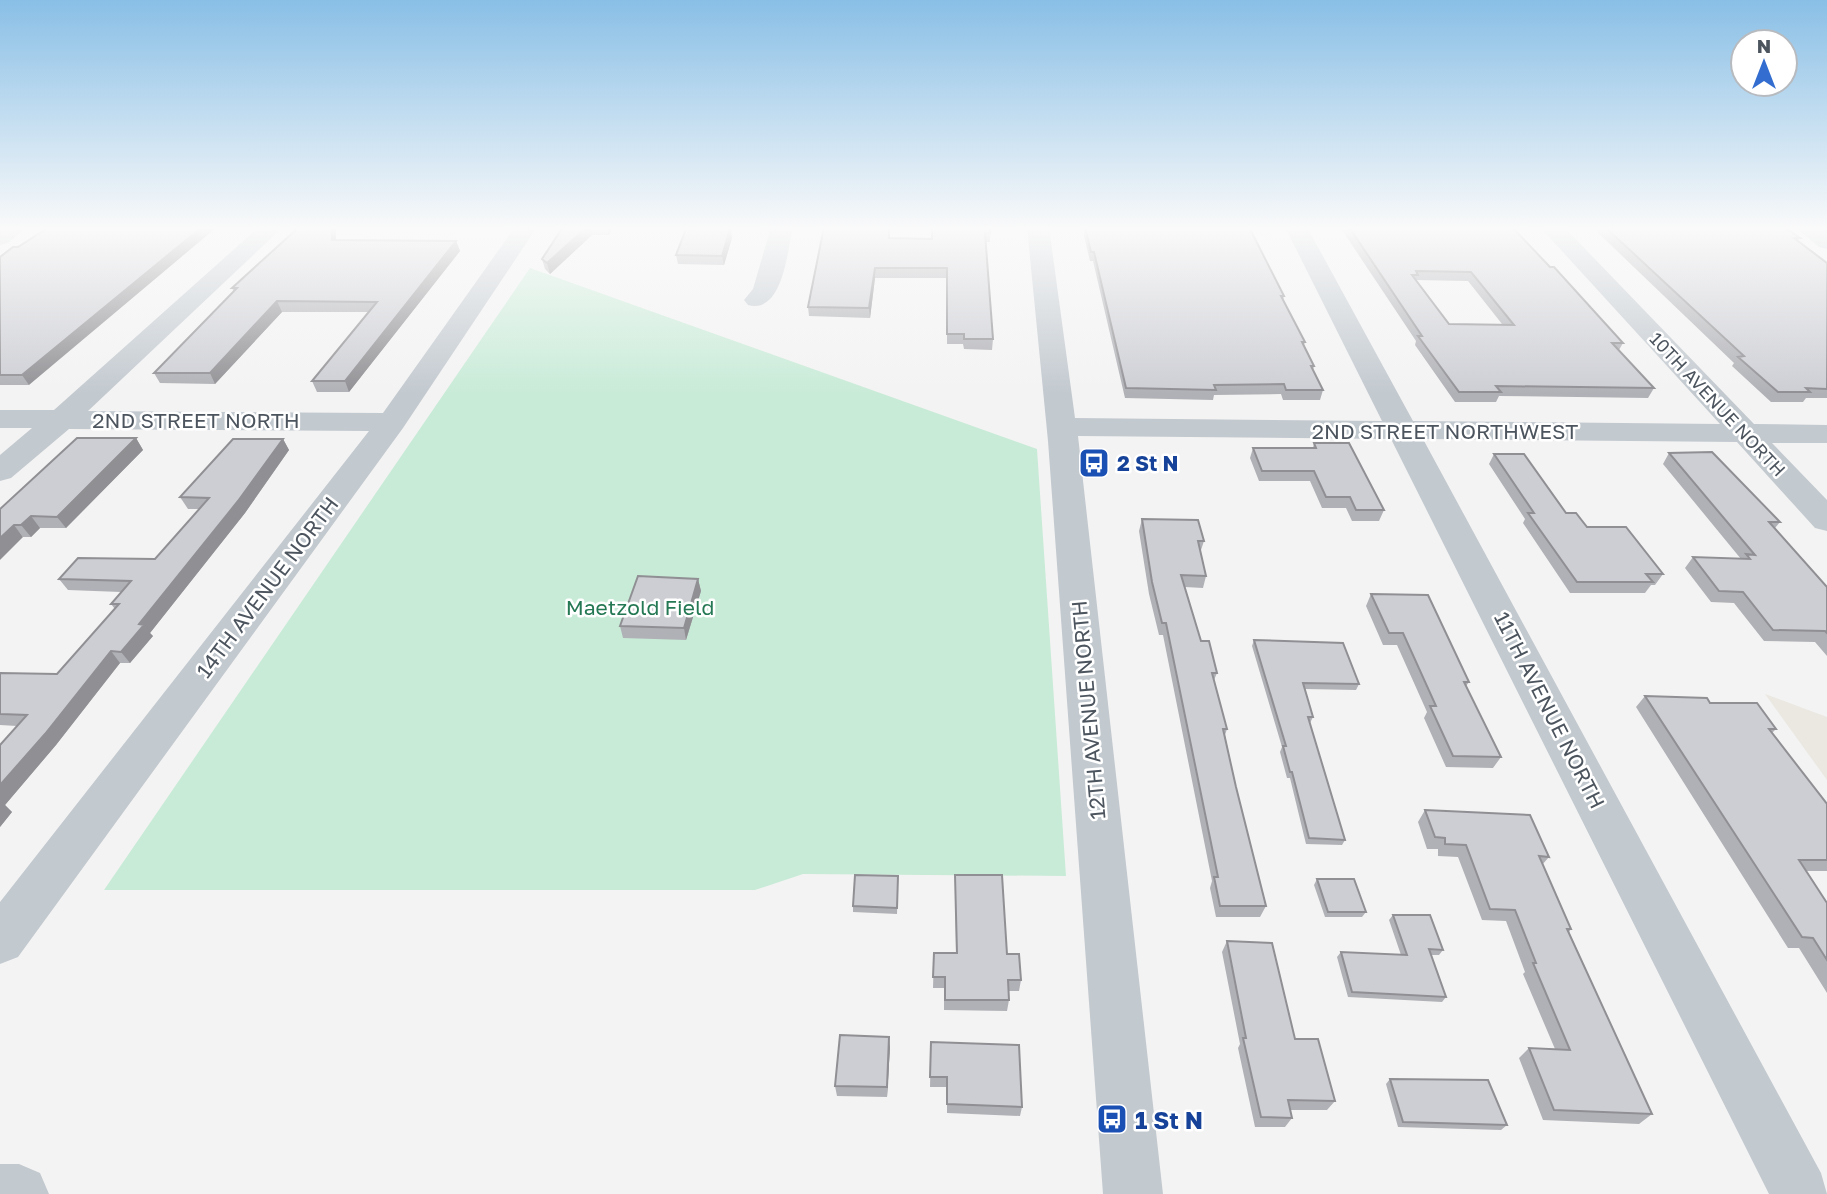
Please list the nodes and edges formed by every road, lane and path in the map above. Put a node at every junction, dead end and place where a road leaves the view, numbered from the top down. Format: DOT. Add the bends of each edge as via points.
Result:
graph roads {
  1 [pos="211,283"];
  2 [pos="488,283"];
  3 [pos="767,283"];
  4 [pos="1045,283"];
  5 [pos="1325,283"];
  6 [pos="1604,283"];
  7 [pos="757,300"];
  8 [pos="0,419"];
  9 [pos="62,419"];
  10 [pos="392,422"];
  11 [pos="1062,428"];
  12 [pos="1403,430"];
  13 [pos="1746,433"];
  14 [pos="1827,434"];
  15 [pos="0,471"];
  16 [pos="1827,520"];
  17 [pos="0,941"];
  18 [pos="0,1194"];
  19 [pos="19,1194"];
  20 [pos="1133,1194"];
  21 [pos="1800,1194"];
  1 -- 9 [label="street"];
  2 -- 10 [label="street, 14TH AVENUE NORTH"];
  3 -- 7 [label="street"];
  4 -- 11 [label="street, 12TH AVENUE NORTH"];
  5 -- 12 [label="street, 11TH AVENUE NORTH"];
  6 -- 13 [label="street, 10TH AVENUE NORTH"];
  8 -- 9 [label="street, 2ND STREET NORTH"];
  9 -- 10 [label="street, 2ND STREET NORTH"];
  9 -- 15 [label="street"];
  10 -- 17 [label="street, 14TH AVENUE NORTH"];
  11 -- 12 [label="street, 2ND STREET NORTHWEST"];
  11 -- 20 [label="street, 12TH AVENUE NORTH"];
  12 -- 13 [label="street, 2ND STREET NORTHWEST"];
  12 -- 21 [label="street, 11TH AVENUE NORTH"];
  13 -- 14 [label="street, 2ND STREET NORTHWEST"];
  13 -- 16 [label="street, 10TH AVENUE NORTH"];
  18 -- 19 [label="street"];
}
